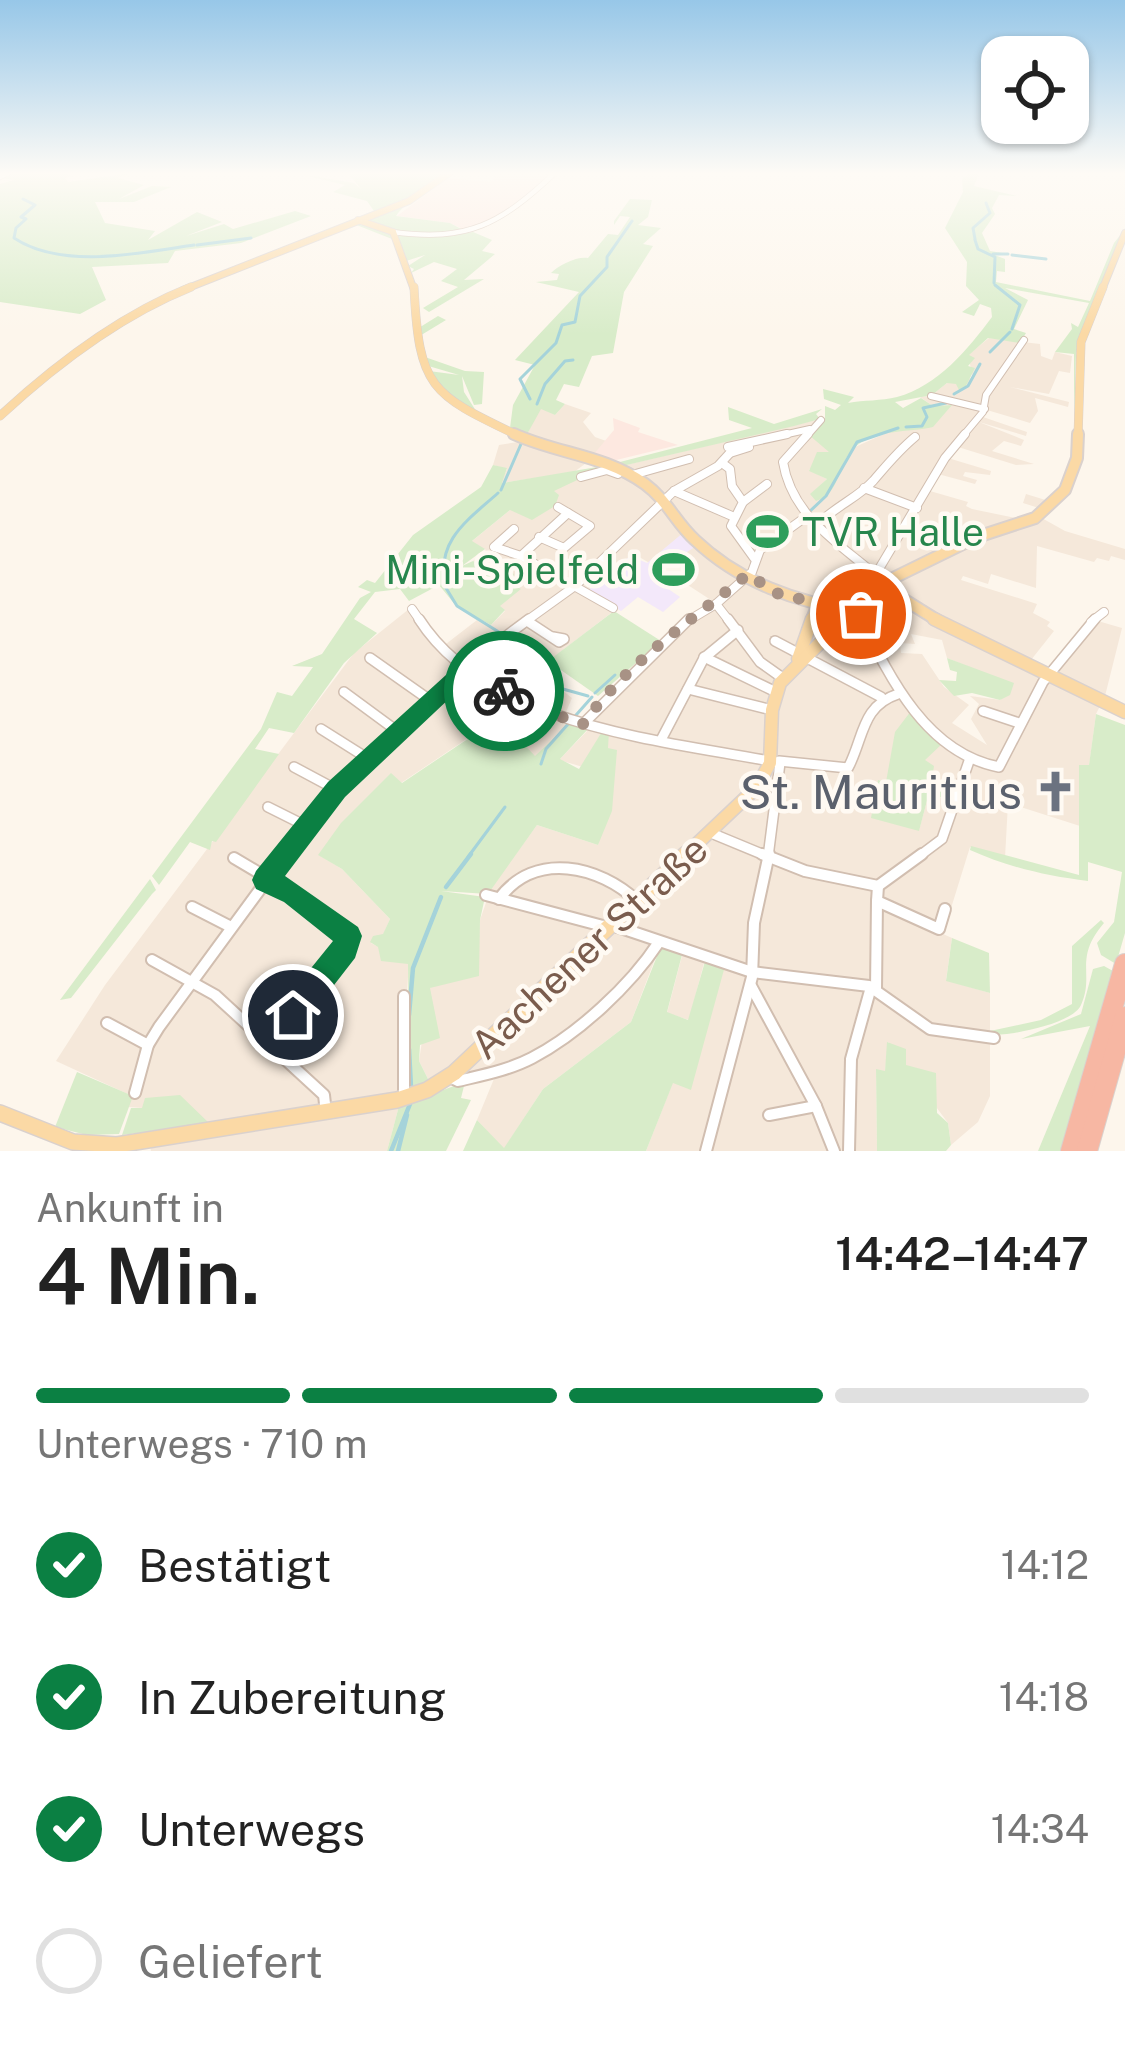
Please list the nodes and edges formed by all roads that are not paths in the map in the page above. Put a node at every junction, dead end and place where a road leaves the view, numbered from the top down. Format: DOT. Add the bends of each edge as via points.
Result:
graph roads {
  1 [pos="341,227"];
  2 [pos="378,227"];
  3 [pos="488,227"];
  4 [pos="393,232"];
  5 [pos="1125,233"];
  6 [pos="1024,340"];
  7 [pos="931,396"];
  8 [pos="985,409"];
  9 [pos="0,416"];
  10 [pos="820,420"];
  11 [pos="812,430"];
  12 [pos="915,436"];
  13 [pos="749,448"];
  14 [pos="729,452"];
  15 [pos="689,459"];
  16 [pos="722,464"];
  17 [pos="630,475"];
  18 [pos="581,477"];
  19 [pos="647,484"];
  20 [pos="767,484"];
  21 [pos="865,488"];
  22 [pos="670,496"];
  23 [pos="743,502"];
  24 [pos="558,508"];
  25 [pos="917,508"];
  26 [pos="568,513"];
  27 [pos="732,516"];
  28 [pos="807,516"];
  29 [pos="817,525"];
  30 [pos="514,529"];
  31 [pos="538,537"];
  32 [pos="521,556"];
  33 [pos="755,559"];
  34 [pos="748,574"];
  35 [pos="878,579"];
  36 [pos="575,586"];
  37 [pos="716,604"];
  38 [pos="817,606"];
  39 [pos="613,608"];
  40 [pos="412,609"];
  41 [pos="856,610"];
  42 [pos="1104,612"];
  43 [pos="527,621"];
  44 [pos="738,630"];
  45 [pos="553,637"];
  46 [pos="775,641"];
  47 [pos="370,658"];
  48 [pos="704,658"];
  49 [pos="800,660"];
  50 [pos="469,668"];
  51 [pos="512,672"];
  52 [pos="1051,673"];
  53 [pos="495,685"];
  54 [pos="780,686"];
  55 [pos="688,689"];
  56 [pos="344,692"];
  57 [pos="898,694"];
  58 [pos="880,697"];
  59 [pos="431,700"];
  60 [pos="772,710"];
  61 [pos="983,711"];
  62 [pos="1125,712"];
  63 [pos="578,723"];
  64 [pos="1019,723"];
  65 [pos="321,729"];
  66 [pos="397,731"];
  67 [pos="662,738"];
  68 [pos="367,758"];
  69 [pos="775,759"];
  70 [pos="969,760"];
  71 [pos="294,767"];
  72 [pos="337,790"];
  73 [pos="268,807"];
  74 [pos="306,826"];
  75 [pos="711,833"];
  76 [pos="766,857"];
  77 [pos="233,858"];
  78 [pos="266,880"];
  79 [pos="878,886"];
  80 [pos="878,901"];
  81 [pos="638,902"];
  82 [pos="192,908"];
  83 [pos="945,909"];
  84 [pos="608,926"];
  85 [pos="231,927"];
  86 [pos="659,942"];
  87 [pos="152,960"];
  88 [pos="1125,964"];
  89 [pos="751,978"];
  90 [pos="192,981"];
  91 [pos="873,988"];
  92 [pos="404,996"];
  93 [pos="1125,1017"];
  94 [pos="107,1023"];
  95 [pos="994,1038"];
  96 [pos="148,1045"];
  97 [pos="269,1047"];
  98 [pos="449,1076"];
  99 [pos="135,1093"];
  100 [pos="404,1098"];
  101 [pos="816,1106"];
  102 [pos="0,1113"];
  103 [pos="326,1113"];
  104 [pos="769,1115"];
  105 [pos="706,1151"];
  106 [pos="834,1151"];
  107 [pos="849,1151"];
  108 [pos="1071,1151"];
  109 [pos="1087,1151"];
  1 -- 9 [label="main road" via="156,300"];
  2 -- 4 [label="main road"];
  3 -- 4 [label="street"];
  4 -- 17 [label="main road" via="414,284 416,348 447,402"];
  5 -- 35 [label="main road" via="1079,349 1077,458 1065,490 1035,518"];
  6 -- 8 [label="street" via="986,395"];
  7 -- 8 [label="street"];
  8 -- 25 [label="street"];
  10 -- 11 [label="street"];
  11 -- 14 [label="street"];
  11 -- 28 [label="street" via="783,462"];
  12 -- 21 [label="street"];
  13 -- 14 [label="street"];
  14 -- 16 [label="street"];
  15 -- 17 [label="street"];
  16 -- 22 [label="street"];
  16 -- 23 [label="street"];
  17 -- 19 [label="main road"];
  18 -- 19 [label="street" via="610,471"];
  19 -- 22 [label="main road"];
  20 -- 23 [label="street"];
  21 -- 25 [label="street"];
  21 -- 29 [label="street"];
  22 -- 27 [label="street"];
  22 -- 34 [label="main road" via="691,538"];
  22 -- 36 [label="street"];
  23 -- 27 [label="street"];
  24 -- 26 [label="street"];
  25 -- 35 [label="street" via="881,559"];
  26 -- 31 [label="street"];
  26 -- 31 [label="street" via="590,524 579,537 562,548"];
  27 -- 33 [label="street" via="735,536"];
  28 -- 29 [label="street"];
  28 -- 33 [label="street"];
  29 -- 35 [label="street"];
  30 -- 32 [label="street" via="494,547"];
  31 -- 32 [label="street"];
  32 -- 36 [label="street"];
  33 -- 34 [label="street"];
  34 -- 37 [label="street"];
  34 -- 38 [label="main road"];
  35 -- 41 [label="main road"];
  35 -- 52 [label="main road" via="962,632"];
  36 -- 39 [label="street"];
  36 -- 43 [label="street"];
  37 -- 44 [label="street"];
  37 -- 63 [label="street" via="690,618"];
  38 -- 41 [label="main road"];
  38 -- 49 [label="main road"];
  40 -- 50 [label="street" via="428,638"];
  41 -- 49 [label="main road"];
  41 -- 57 [label="street"];
  42 -- 52 [label="street"];
  43 -- 45 [label="street"];
  43 -- 50 [label="street"];
  44 -- 48 [label="street"];
  44 -- 54 [label="street"];
  46 -- 49 [label="street"];
  47 -- 59 [label="street"];
  48 -- 54 [label="street"];
  48 -- 55 [label="street"];
  49 -- 54 [label="main road"];
  49 -- 58 [label="street"];
  50 -- 53 [label="street"];
  50 -- 59 [label="street"];
  51 -- 53 [label="street"];
  52 -- 62 [label="main road"];
  52 -- 64 [label="street"];
  53 -- 63 [label="street"];
  54 -- 60 [label="main road"];
  55 -- 60 [label="street"];
  55 -- 67 [label="street"];
  56 -- 66 [label="street"];
  57 -- 58 [label="street"];
  57 -- 70 [label="street"];
  58 -- 69 [label="street" via="848,768"];
  59 -- 66 [label="street"];
  60 -- 69 [label="main road"];
  61 -- 64 [label="street"];
  63 -- 67 [label="street"];
  64 -- 70 [label="street" via="1001,766"];
  65 -- 68 [label="street"];
  66 -- 68 [label="street"];
  67 -- 69 [label="street"];
  68 -- 72 [label="street"];
  69 -- 75 [label="main road, Aachener Straße"];
  69 -- 76 [label="street" via="776,820"];
  70 -- 79 [label="street" via="942,839"];
  71 -- 72 [label="street"];
  72 -- 74 [label="street"];
  73 -- 74 [label="street"];
  74 -- 78 [label="street"];
  75 -- 76 [label="street"];
  75 -- 81 [label="main road, Aachener Straße"];
  76 -- 79 [label="street"];
  76 -- 89 [label="street"];
  77 -- 78 [label="street"];
  78 -- 85 [label="street"];
  78 -- 97 [label="street" via="348,936"];
  79 -- 80 [label="street"];
  80 -- 83 [label="street" via="939,929"];
  80 -- 91 [label="street"];
  81 -- 84 [label="main road, Aachener Straße"];
  81 -- 84 [label="street" via="603,872 566,864 492,897"];
  82 -- 85 [label="street"];
  84 -- 86 [label="street"];
  84 -- 98 [label="main road, Aachener Straße"];
  85 -- 90 [label="street"];
  86 -- 89 [label="street"];
  86 -- 98 [label="street" via="583,1021 534,1058 458,1081"];
  87 -- 90 [label="street"];
  88 -- 108 [label="highway"];
  89 -- 91 [label="street"];
  89 -- 101 [label="street"];
  89 -- 105 [label="street"];
  90 -- 96 [label="street"];
  90 -- 97 [label="street"];
  91 -- 95 [label="street" via="930,1029"];
  91 -- 107 [label="street" via="851,1059"];
  92 -- 100 [label="street"];
  93 -- 109 [label="highway"];
  94 -- 96 [label="street"];
  96 -- 99 [label="street"];
  97 -- 103 [label="street" via="324,1095"];
  98 -- 100 [label="main road, Aachener Straße"];
  100 -- 103 [label="main road, Aachener Straße"];
  101 -- 104 [label="street"];
  101 -- 106 [label="street"];
  102 -- 103 [label="main road, Aachener Straße" via="97,1145"];
}
